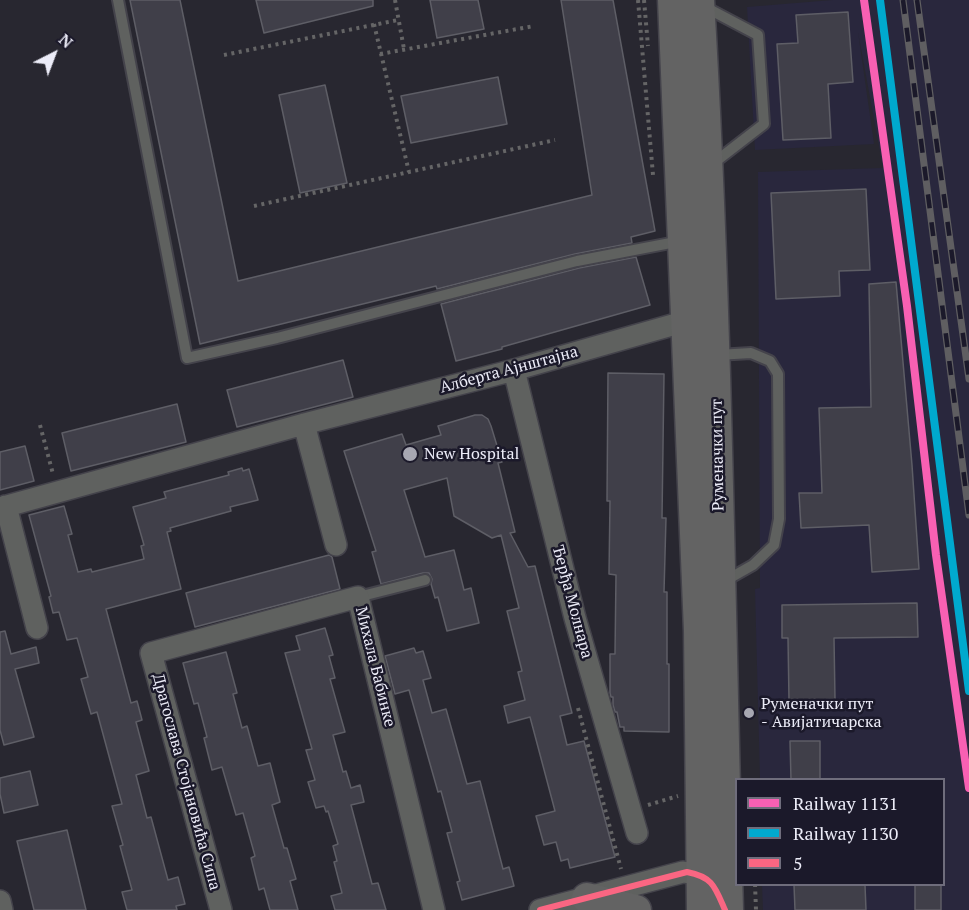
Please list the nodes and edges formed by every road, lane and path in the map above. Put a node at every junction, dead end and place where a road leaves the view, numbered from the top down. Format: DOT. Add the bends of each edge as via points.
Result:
graph roads {
  1 [pos="118,0"];
  2 [pos="394,0"];
  3 [pos="691,1"];
  4 [pos="398,20"];
  5 [pos="374,24"];
  6 [pos="534,26"];
  7 [pos="404,50"];
  8 [pos="380,54"];
  9 [pos="224,55"];
  10 [pos="555,140"];
  11 [pos="709,167"];
  12 [pos="409,172"];
  13 [pos="254,206"];
  14 [pos="684,240"];
  15 [pos="700,317"];
  16 [pos="716,355"];
  17 [pos="514,370"];
  18 [pos="304,424"];
  19 [pos="40,425"];
  20 [pos="58,492"];
  21 [pos="3,507"];
  22 [pos="336,545"];
  23 [pos="425,580"];
  24 [pos="720,584"];
  25 [pos="358,597"];
  26 [pos="38,627"];
  27 [pos="151,653"];
  28 [pos="577,706"];
  29 [pos="681,795"];
  30 [pos="630,810"];
  31 [pos="637,832"];
  32 [pos="702,874"];
  33 [pos="755,886"];
  34 [pos="587,898"];
  35 [pos="631,899"];
  36 [pos="0,901"];
  37 [pos="2,910"];
  38 [pos="221,910"];
  39 [pos="434,910"];
  40 [pos="540,910"];
  41 [pos="702,910"];
  42 [pos="727,910"];
  43 [pos="756,910"];
  1 -- 14 [label="lane" via="187,358 577,261"];
  2 -- 4 [label="path"];
  3 -- 11 [label="main road, Руменачки пут"];
  3 -- 11 [label="lane" via="758,36 764,124"];
  3 -- 14 [label="main road, Руменачки пут"];
  4 -- 5 [label="path"];
  4 -- 7 [label="path"];
  5 -- 8 [label="path"];
  5 -- 9 [label="path"];
  6 -- 7 [label="path"];
  7 -- 8 [label="path"];
  8 -- 12 [label="path"];
  10 -- 12 [label="path"];
  11 -- 15 [label="main road, Руменачки пут"];
  12 -- 13 [label="path"];
  14 -- 15 [label="main road, Руменачки пут"];
  15 -- 16 [label="main road, Руменачки пут"];
  15 -- 17 [label="street, Алберта Ајнштајна"];
  15 -- 32 [label="main road, Руменачки пут"];
  16 -- 24 [label="main road, Руменачки пут"];
  16 -- 24 [label="lane" via="751,353 770,361 778,374 779,519 774,545 753,565"];
  17 -- 18 [label="street, Алберта Ајнштајна"];
  17 -- 30 [label="street, Ђерђа Молнара" via="575,618"];
  18 -- 20 [label="street, Алберта Ајнштајна"];
  18 -- 22 [label="street"];
  19 -- 20 [label="path"];
  20 -- 21 [label="street, Алберта Ајнштајна"];
  21 -- 26 [label="street, Алберта Ајнштајна"];
  23 -- 25 [label="lane"];
  24 -- 42 [label="main road, Руменачки пут"];
  25 -- 27 [label="street, Михала Бабинке"];
  25 -- 39 [label="street, Михала Бабинке"];
  27 -- 38 [label="street, Драгослава Стојановића Сипа"];
  28 -- 35 [label="path"];
  29 -- 30 [label="path"];
  30 -- 31 [label="street, Ђерђа Молнара"];
  32 -- 35 [label="street" via="683,872"];
  32 -- 41 [label="main road, Руменачки пут"];
  32 -- 42 [label="street, Руменачки пут" via="714,886"];
  33 -- 43 [label="path"];
  34 -- 35 [label="main road"];
  34 -- 40 [label="street"];
  36 -- 37 [label="street"];
}
